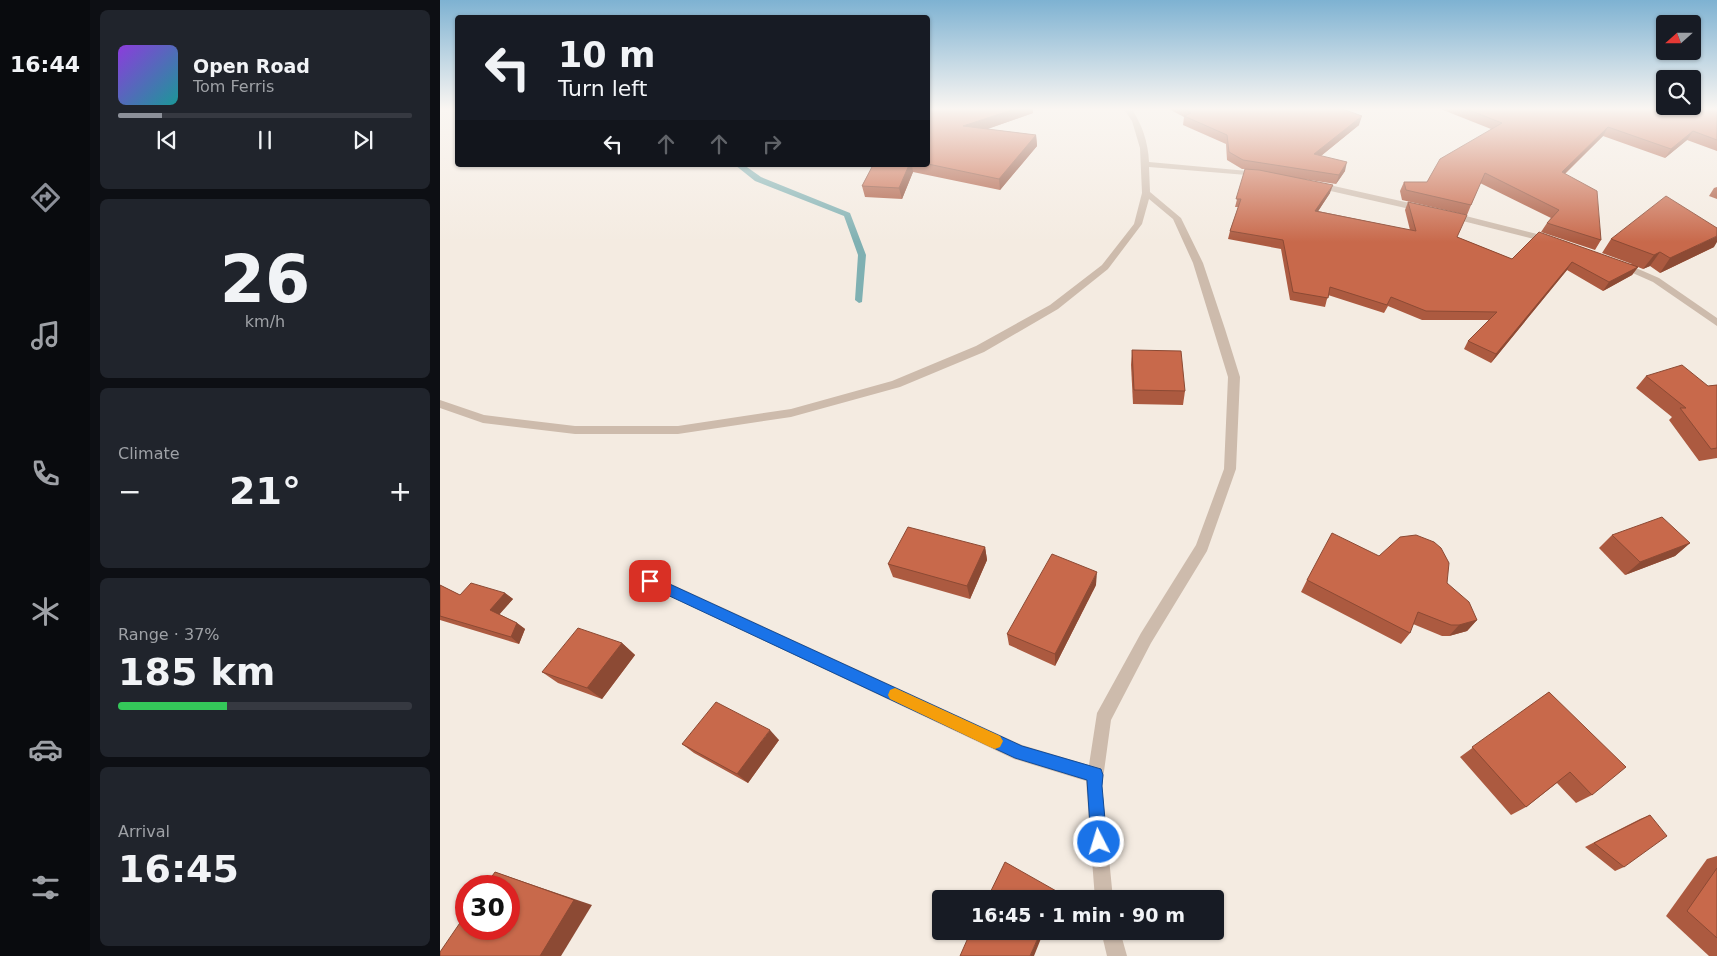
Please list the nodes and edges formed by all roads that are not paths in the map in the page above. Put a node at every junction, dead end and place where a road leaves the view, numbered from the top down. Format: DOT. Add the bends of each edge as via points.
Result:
graph roads {
  1 [pos="1144,153"];
  2 [pos="1145,164"];
  3 [pos="1268,176"];
  4 [pos="1304,183"];
  5 [pos="1146,192"];
  6 [pos="1564,244"];
  7 [pos="1608,260"];
  8 [pos="1717,323"];
  9 [pos="440,404"];
  10 [pos="650,581"];
  11 [pos="1096,775"];
  12 [pos="1103,890"];
  13 [pos="1113,940"];
  14 [pos="1117,956"];
  1 -- 2 [label="street"];
  2 -- 3 [label="street"];
  2 -- 5 [label="street"];
  4 -- 6 [label="street" via="1439,212"];
  5 -- 9 [label="street" via="1138,224 1106,267 1062,302 980,350 896,384 791,413 678,430 575,430 483,419"];
  5 -- 11 [label="street" via="1176,218 1198,263 1220,329 1234,377 1230,469 1202,547 1146,638 1103,719"];
  7 -- 8 [label="street" via="1656,280"];
  10 -- 11 [label="street" via="1020,753"];
  11 -- 12 [label="street" via="1094,786"];
  13 -- 14 [label="street"];
}
